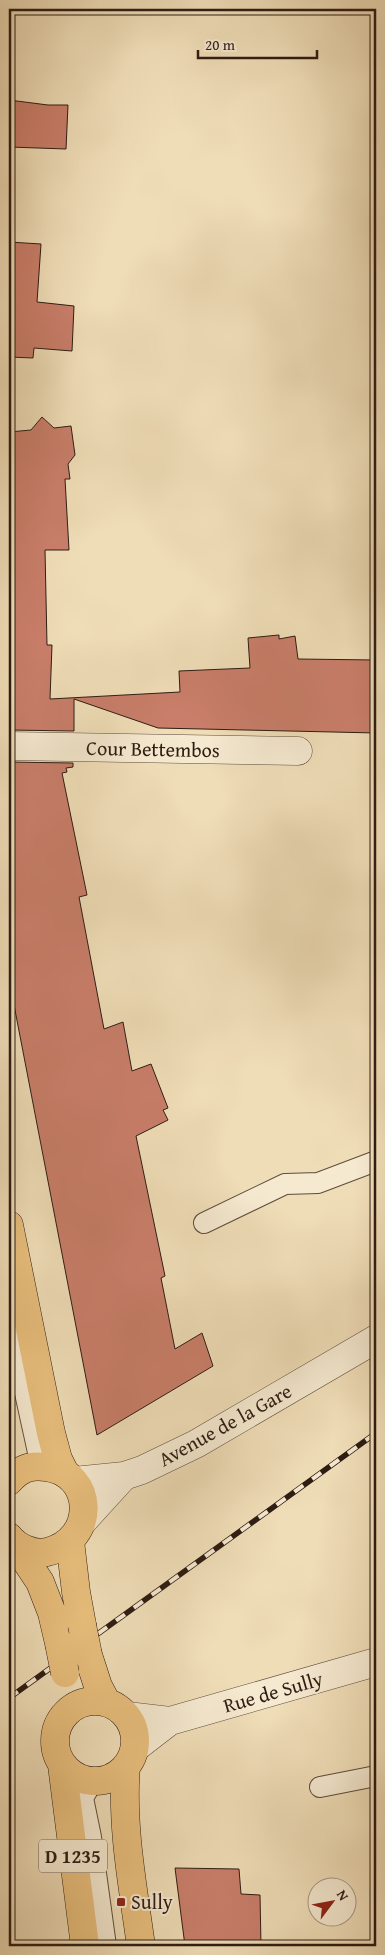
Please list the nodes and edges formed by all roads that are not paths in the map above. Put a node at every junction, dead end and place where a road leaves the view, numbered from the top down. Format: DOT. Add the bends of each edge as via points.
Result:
graph roads {
  1 [pos="9,746"];
  2 [pos="298,751"];
  3 [pos="376,1161"];
  4 [pos="204,1223"];
  5 [pos="9,1225"];
  6 [pos="9,1320"];
  7 [pos="376,1339"];
  8 [pos="60,1474"];
  9 [pos="124,1476"];
  10 [pos="9,1481"];
  11 [pos="76,1531"];
  12 [pos="11,1540"];
  13 [pos="376,1662"];
  14 [pos="117,1710"];
  15 [pos="64,1715"];
  16 [pos="170,1721"];
  17 [pos="130,1757"];
  18 [pos="62,1765"];
  19 [pos="376,1776"];
  20 [pos="92,1781"];
  21 [pos="320,1787"];
  22 [pos="85,1946"];
  23 [pos="106,1946"];
  24 [pos="141,1946"];
  1 -- 2 [label="street, Cour Bettembos"];
  3 -- 4 [label="lane" via="318,1183 285,1184"];
  5 -- 8 [label="main road"];
  6 -- 8 [label="lane"];
  7 -- 9 [label="street, Avenue de la Gare" via="196,1444"];
  8 -- 9 [label="street"];
  8 -- 10 [label="main road" via="30,1466 18,1471"];
  8 -- 11 [label="main road" via="82,1496 84,1508"];
  9 -- 11 [label="street, Avenue de la Gare"];
  11 -- 12 [label="main road" via="57,1549 42,1553 27,1550"];
  11 -- 14 [label="main road, bridge" via="76,1592 88,1655 98,1686"];
  12 -- 15 [label="main road, bridge" via="40,1582 52,1613 65,1673"];
  13 -- 16 [label="street, Rue de Sully"];
  14 -- 15 [label="main road" via="96,1700 72,1707"];
  14 -- 16 [label="street, Rue de Sully"];
  14 -- 17 [label="main road" via="132,1726"];
  15 -- 18 [label="main road" via="54,1739"];
  16 -- 17 [label="street, Rue de Sully"];
  17 -- 20 [label="main road" via="111,1778"];
  17 -- 24 [label="main road, D 1235" via="124,1794 126,1832"];
  18 -- 20 [label="main road" via="81,1779"];
  18 -- 22 [label="main road, D 1235"];
  19 -- 21 [label="lane"];
  20 -- 23 [label="lane" via="83,1798"];
}
